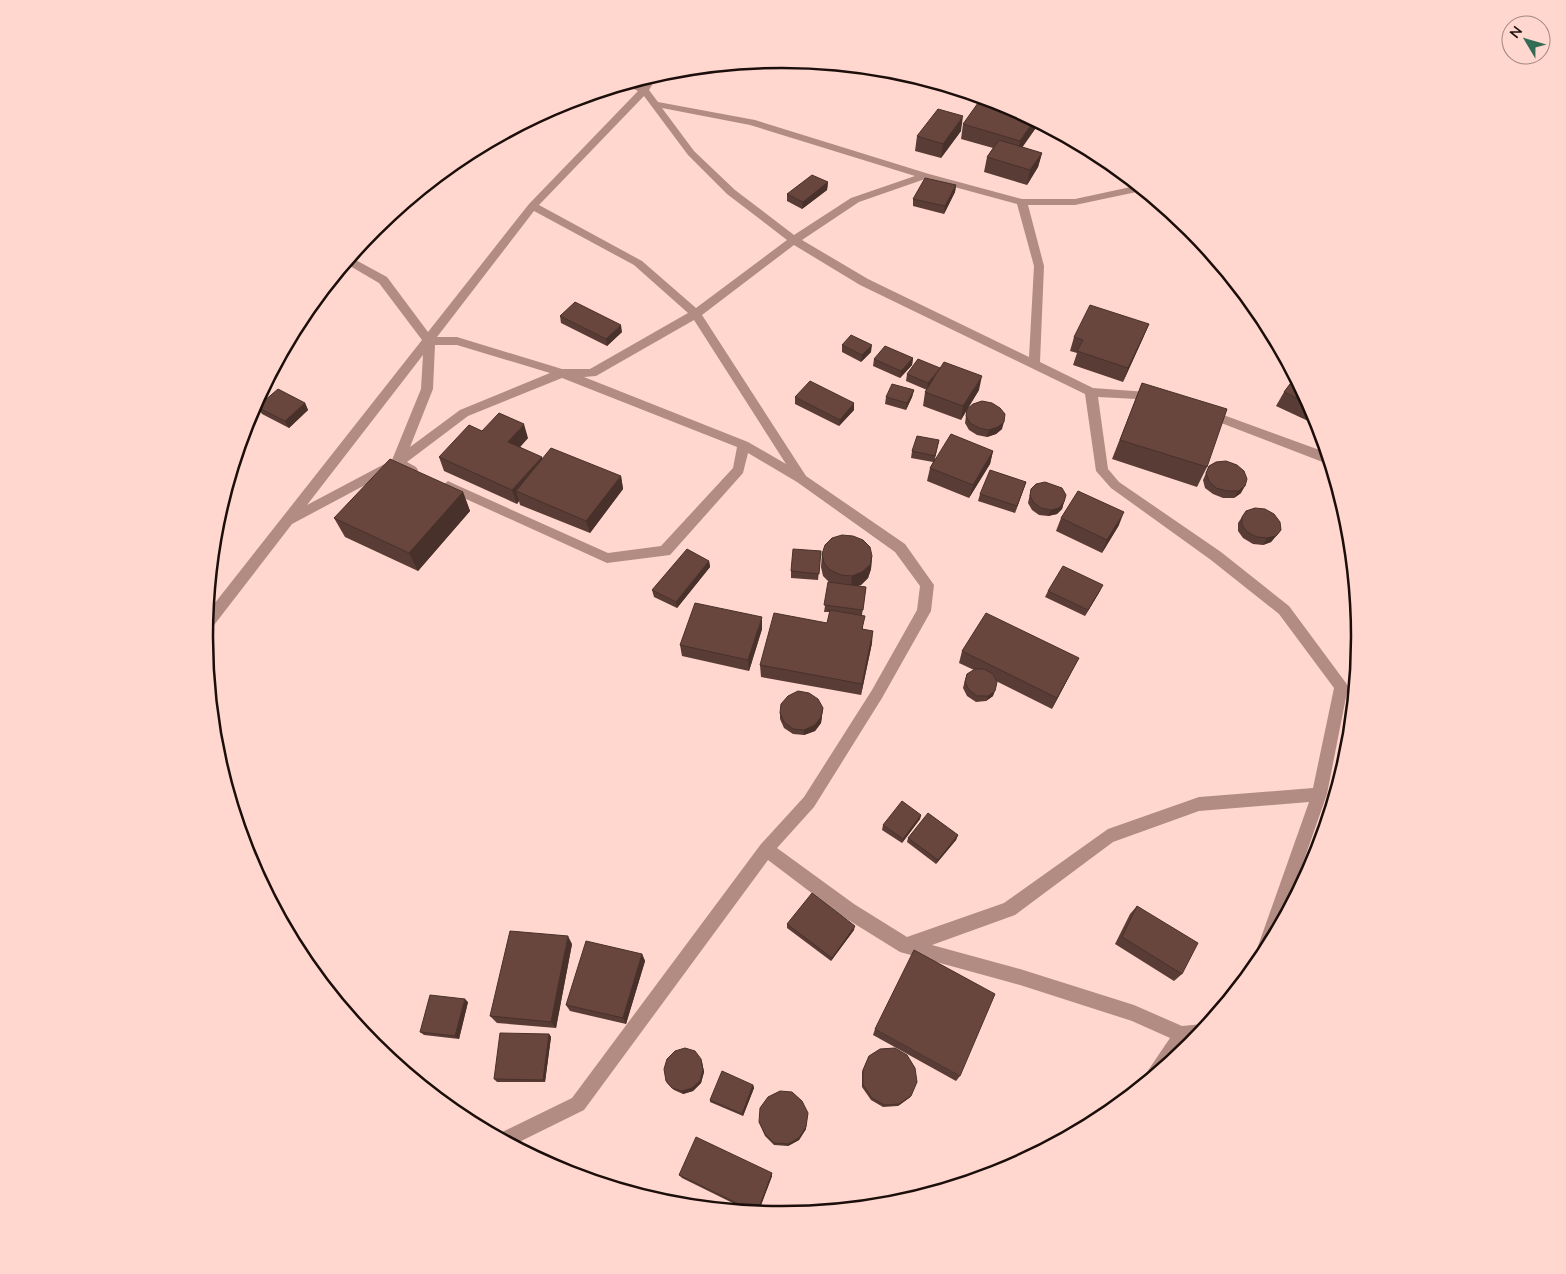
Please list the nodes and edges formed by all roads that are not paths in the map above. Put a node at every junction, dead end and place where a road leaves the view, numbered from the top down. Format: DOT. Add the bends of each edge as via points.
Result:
graph roads {
  1 [pos="648,84"];
  2 [pos="637,87"];
  3 [pos="644,90"];
  4 [pos="655,104"];
  5 [pos="925,176"];
  6 [pos="1135,190"];
  7 [pos="1022,202"];
  8 [pos="532,206"];
  9 [pos="794,240"];
  10 [pos="354,263"];
  11 [pos="696,314"];
  12 [pos="429,341"];
  13 [pos="1034,365"];
  14 [pos="562,374"];
  15 [pos="1091,392"];
  16 [pos="1172,400"];
  17 [pos="1200,410"];
  18 [pos="744,445"];
  19 [pos="1323,456"];
  20 [pos="397,463"];
  21 [pos="802,480"];
  22 [pos="285,523"];
  23 [pos="214,615"];
  24 [pos="1318,794"];
  25 [pos="766,849"];
  26 [pos="1272,929"];
  27 [pos="906,946"];
  28 [pos="1192,1034"];
  29 [pos="1182,1035"];
  30 [pos="1167,1057"];
  31 [pos="511,1137"];
  1 -- 3 [label="street"];
  2 -- 3 [label="street"];
  3 -- 4 [label="street"];
  3 -- 8 [label="street"];
  4 -- 5 [label="street" via="752,122"];
  4 -- 9 [label="street" via="691,153 731,192"];
  5 -- 7 [label="street"];
  5 -- 9 [label="street" via="855,200"];
  6 -- 7 [label="street" via="1075,202"];
  7 -- 13 [label="street" via="1039,266"];
  8 -- 11 [label="street" via="638,263"];
  8 -- 12 [label="street"];
  9 -- 11 [label="street"];
  9 -- 13 [label="street" via="864,282"];
  10 -- 12 [label="street" via="383,280"];
  11 -- 14 [label="street" via="592,374"];
  11 -- 21 [label="street"];
  12 -- 14 [label="street" via="457,341"];
  12 -- 20 [label="street" via="427,389"];
  12 -- 22 [label="street"];
  13 -- 15 [label="street"];
  14 -- 18 [label="street"];
  14 -- 20 [label="street" via="464,413"];
  15 -- 16 [label="street"];
  15 -- 24 [label="street" via="1102,471 1115,485 1216,556 1284,610 1341,687"];
  17 -- 19 [label="street"];
  18 -- 20 [label="street" via="739,470 664,552 607,558"];
  18 -- 21 [label="street"];
  20 -- 22 [label="street"];
  21 -- 25 [label="street" via="900,548 927,585 924,611 877,694 809,802"];
  22 -- 23 [label="street"];
  24 -- 26 [label="street"];
  24 -- 27 [label="street" via="1199,804 1108,836 1009,909"];
  25 -- 27 [label="street" via="848,910"];
  25 -- 31 [label="street" via="578,1104"];
  27 -- 29 [label="street" via="1134,1013"];
  28 -- 29 [label="street"];
  29 -- 30 [label="street"];
}
